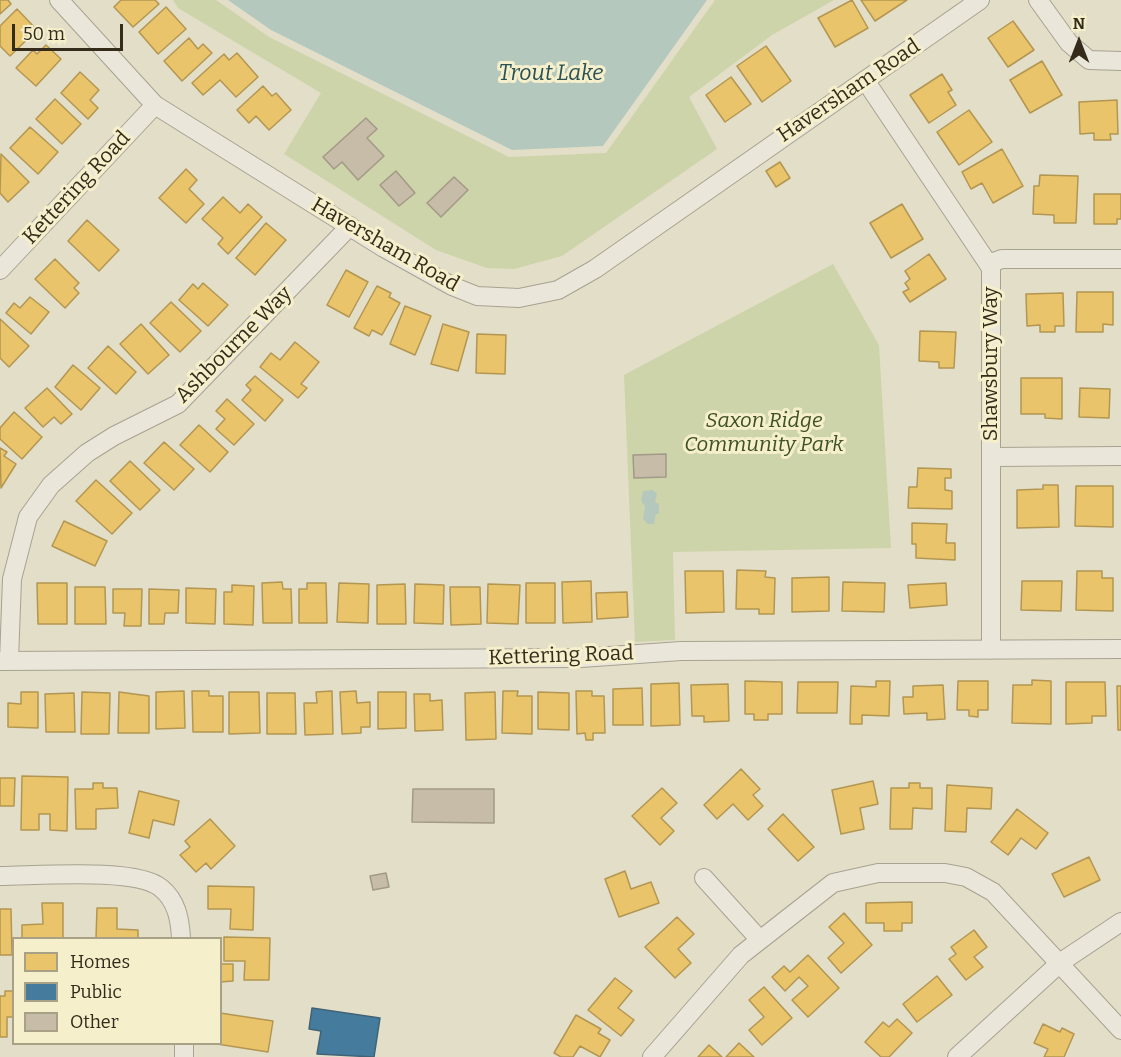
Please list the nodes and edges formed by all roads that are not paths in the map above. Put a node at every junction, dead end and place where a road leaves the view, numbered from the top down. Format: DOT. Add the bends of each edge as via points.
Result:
graph roads {
  1 [pos="59,0"];
  2 [pos="980,0"];
  3 [pos="1038,0"];
  4 [pos="1121,61"];
  5 [pos="865,80"];
  6 [pos="155,105"];
  7 [pos="350,226"];
  8 [pos="1121,259"];
  9 [pos="988,264"];
  10 [pos="0,270"];
  11 [pos="1121,456"];
  12 [pos="991,457"];
  13 [pos="1121,649"];
  14 [pos="991,650"];
  15 [pos="4,661"];
  16 [pos="0,876"];
  17 [pos="704,878"];
  18 [pos="1121,922"];
  19 [pos="181,937"];
  20 [pos="760,940"];
  21 [pos="1061,962"];
  22 [pos="1121,1030"];
  23 [pos="652,1057"];
  24 [pos="957,1057"];
  1 -- 6 [label="street, Haversham Road"];
  2 -- 5 [label="street, Haversham Road"];
  3 -- 4 [label="street" via="1069,43 1089,60"];
  5 -- 7 [label="street, Haversham Road" via="595,269 558,290 538,296 477,296 452,286"];
  5 -- 9 [label="street, Shawsbury Way"];
  6 -- 7 [label="street, Haversham Road"];
  6 -- 10 [label="street, Kettering Road"];
  7 -- 15 [label="street, Ashbourne Way" via="178,404 87,453 51,485 28,517 12,579"];
  8 -- 9 [label="street" via="1002,259"];
  9 -- 12 [label="street, Shawsbury Way"];
  11 -- 12 [label="street"];
  12 -- 14 [label="street, Shawsbury Way"];
  13 -- 14 [label="street, Kettering Road"];
  14 -- 15 [label="street, Kettering Road" via="681,651 581,658"];
  16 -- 19 [label="street" via="123,876 144,880 160,887 172,901 180,919"];
  17 -- 20 [label="street"];
  18 -- 21 [label="street"];
  20 -- 21 [label="street" via="833,883 878,873 945,873 966,877 993,892"];
  20 -- 23 [label="street" via="741,955"];
  21 -- 22 [label="street"];
  21 -- 24 [label="street"];
}
